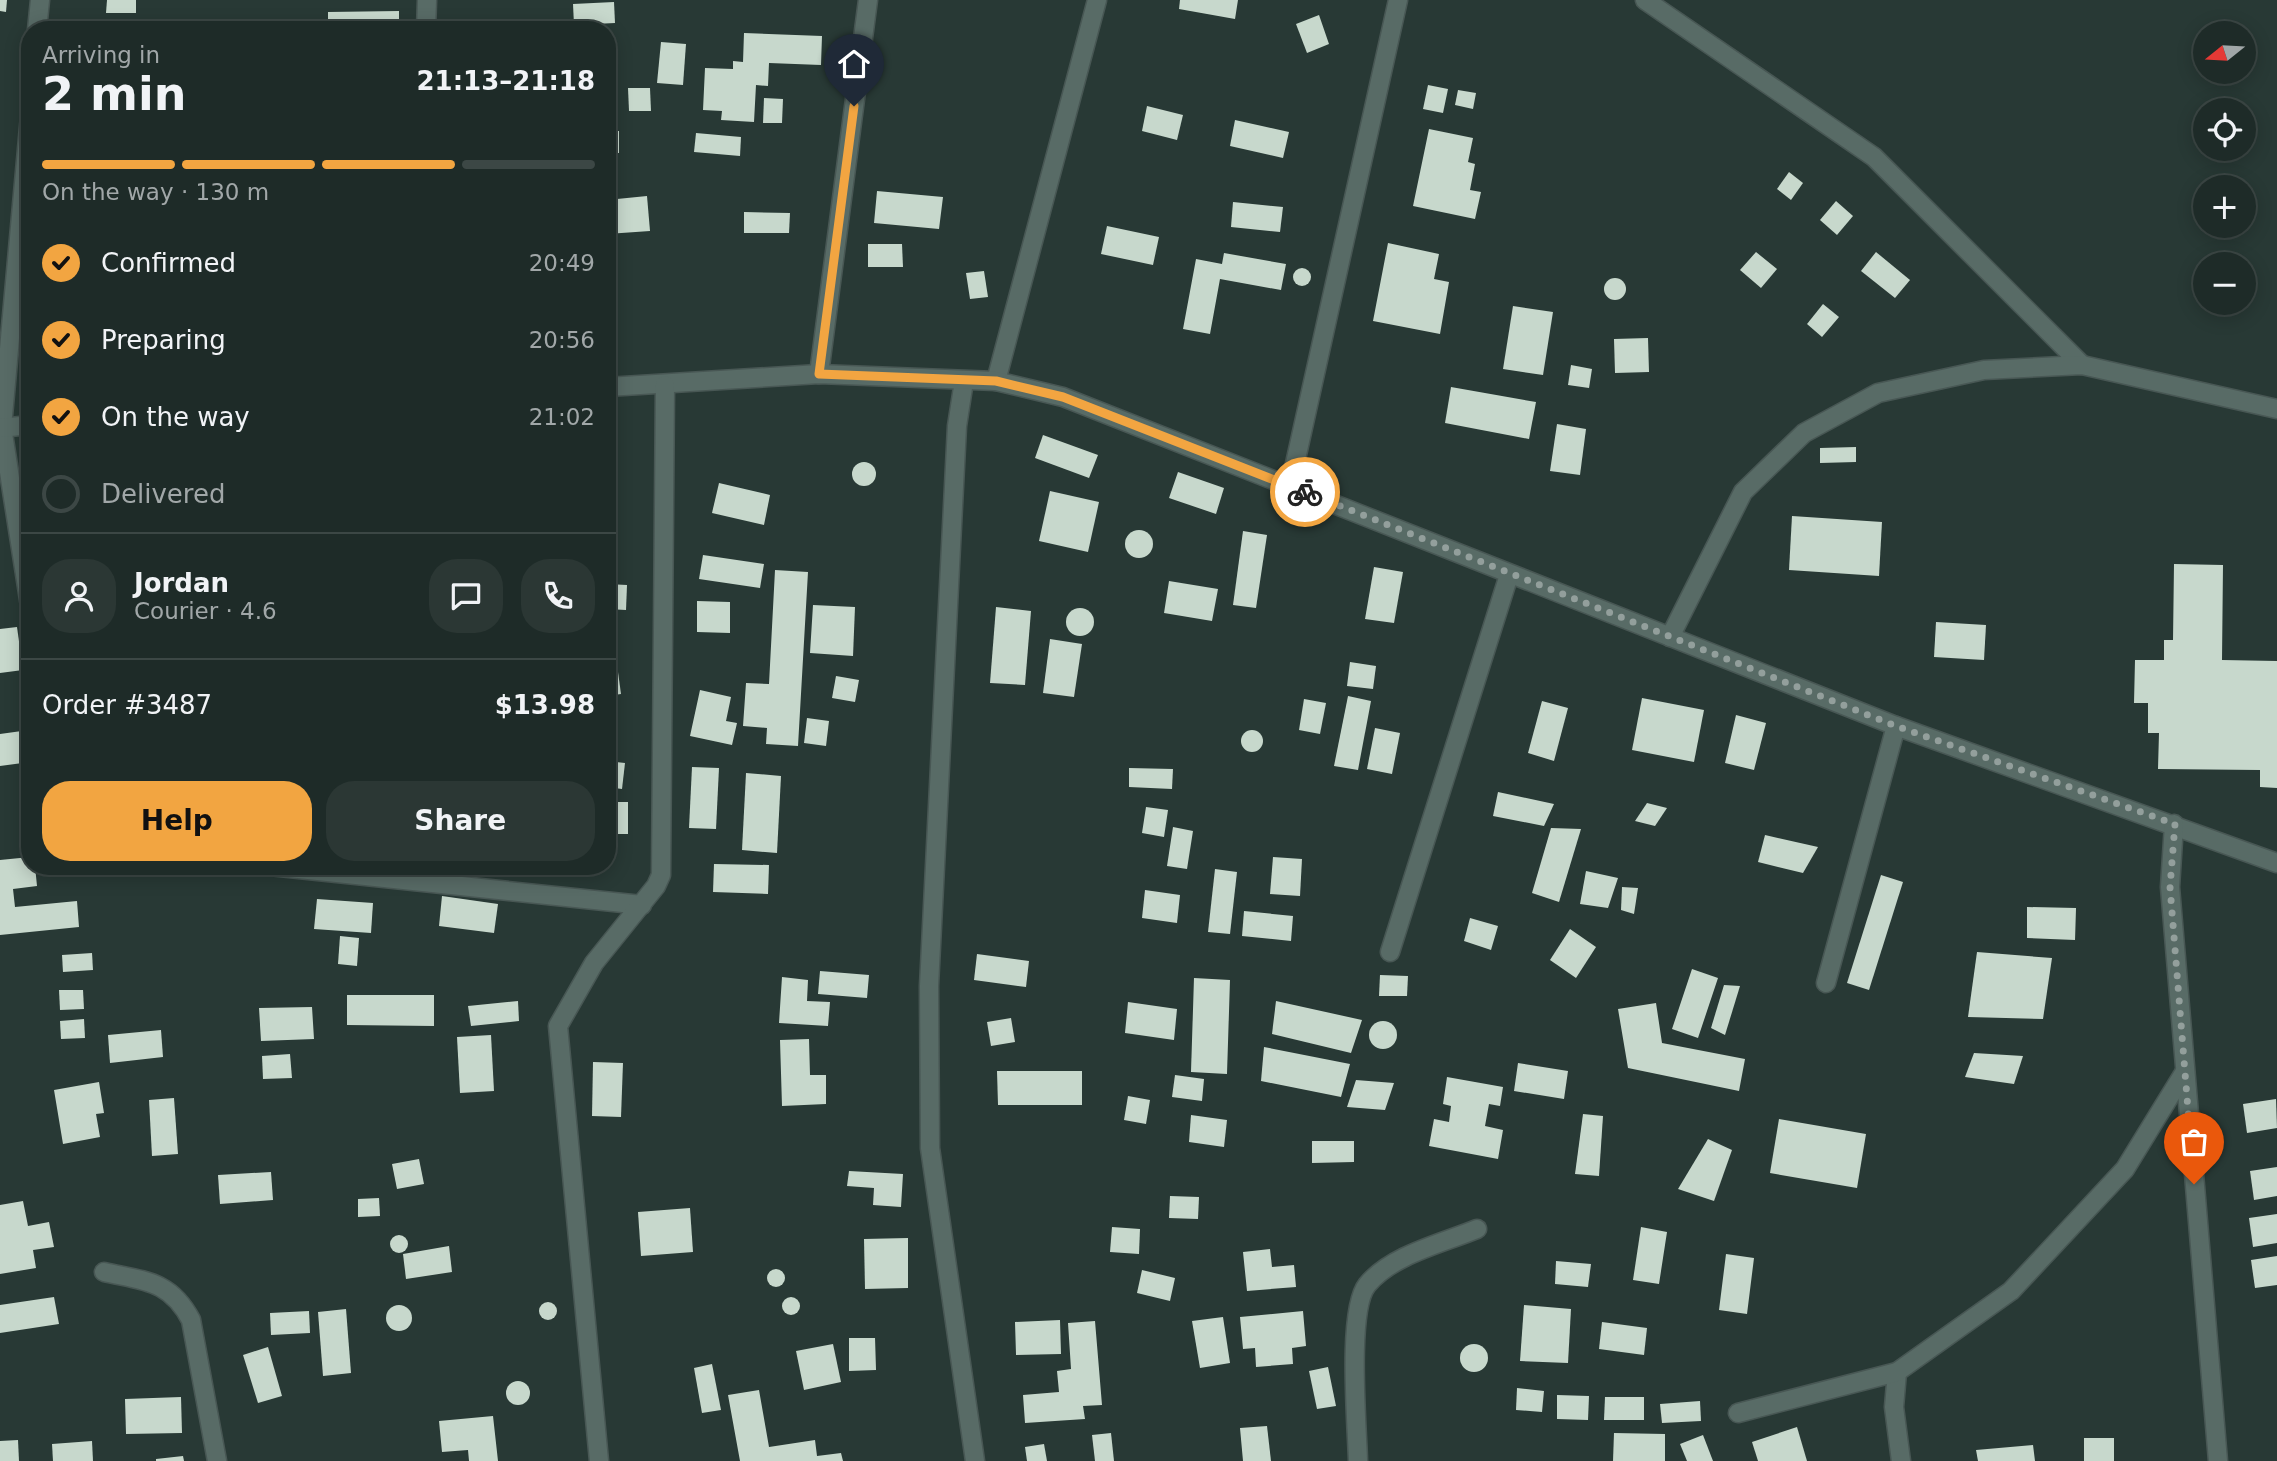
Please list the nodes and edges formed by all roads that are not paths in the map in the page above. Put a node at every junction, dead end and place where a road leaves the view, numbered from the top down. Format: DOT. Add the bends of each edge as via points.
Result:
graph roads {
  1 [pos="40,0"];
  2 [pos="427,0"];
  3 [pos="868,0"];
  4 [pos="1097,0"];
  5 [pos="1398,0"];
  6 [pos="1645,0"];
  7 [pos="38,21"];
  8 [pos="426,21"];
  9 [pos="21,213"];
  10 [pos="2082,365"];
  11 [pos="819,374"];
  12 [pos="964,381"];
  13 [pos="996,381"];
  14 [pos="665,385"];
  15 [pos="616,387"];
  16 [pos="2277,409"];
  17 [pos="21,426"];
  18 [pos="1,427"];
  19 [pos="1290,486"];
  20 [pos="21,550"];
  21 [pos="1509,575"];
  22 [pos="1670,636"];
  23 [pos="1896,726"];
  24 [pos="2175,824"];
  25 [pos="2277,863"];
  26 [pos="356,875"];
  27 [pos="642,905"];
  28 [pos="1390,952"];
  29 [pos="1826,983"];
  30 [pos="2184,1073"];
  31 [pos="1477,1229"];
  32 [pos="104,1272"];
  33 [pos="1897,1372"];
  34 [pos="1738,1413"];
  35 [pos="217,1461"];
  36 [pos="599,1461"];
  37 [pos="975,1461"];
  38 [pos="1358,1461"];
  39 [pos="1901,1461"];
  40 [pos="2218,1461"];
  1 -- 7 [label="street"];
  2 -- 8 [label="street"];
  3 -- 11 [label="street"];
  4 -- 13 [label="street"];
  5 -- 19 [label="street"];
  6 -- 10 [label="street" via="1874,157"];
  9 -- 18 [label="street"];
  10 -- 16 [label="street"];
  10 -- 22 [label="street" via="1984,370 1878,393 1804,433 1743,492"];
  11 -- 12 [label="street"];
  11 -- 14 [label="street"];
  12 -- 13 [label="street"];
  12 -- 37 [label="street" via="957,426 929,986 930,1148"];
  13 -- 19 [label="street" via="1063,397"];
  14 -- 15 [label="street"];
  14 -- 27 [label="street" via="661,875"];
  17 -- 18 [label="street"];
  18 -- 20 [label="street"];
  19 -- 21 [label="street"];
  21 -- 22 [label="street"];
  21 -- 28 [label="street"];
  22 -- 23 [label="street"];
  23 -- 24 [label="street"];
  23 -- 29 [label="street"];
  24 -- 25 [label="street"];
  24 -- 30 [label="street" via="2170,887"];
  26 -- 27 [label="street"];
  27 -- 36 [label="street" via="594,963 558,1026"];
  30 -- 33 [label="street" via="2125,1169 2011,1291"];
  30 -- 40 [label="street"];
  31 -- 38 [label="street" via="1397,1263 1366,1286 1355,1334"];
  32 -- 35 [label="street" via="161,1285 181,1300 191,1320"];
  33 -- 34 [label="street"];
  33 -- 39 [label="street" via="1894,1407"];
}
